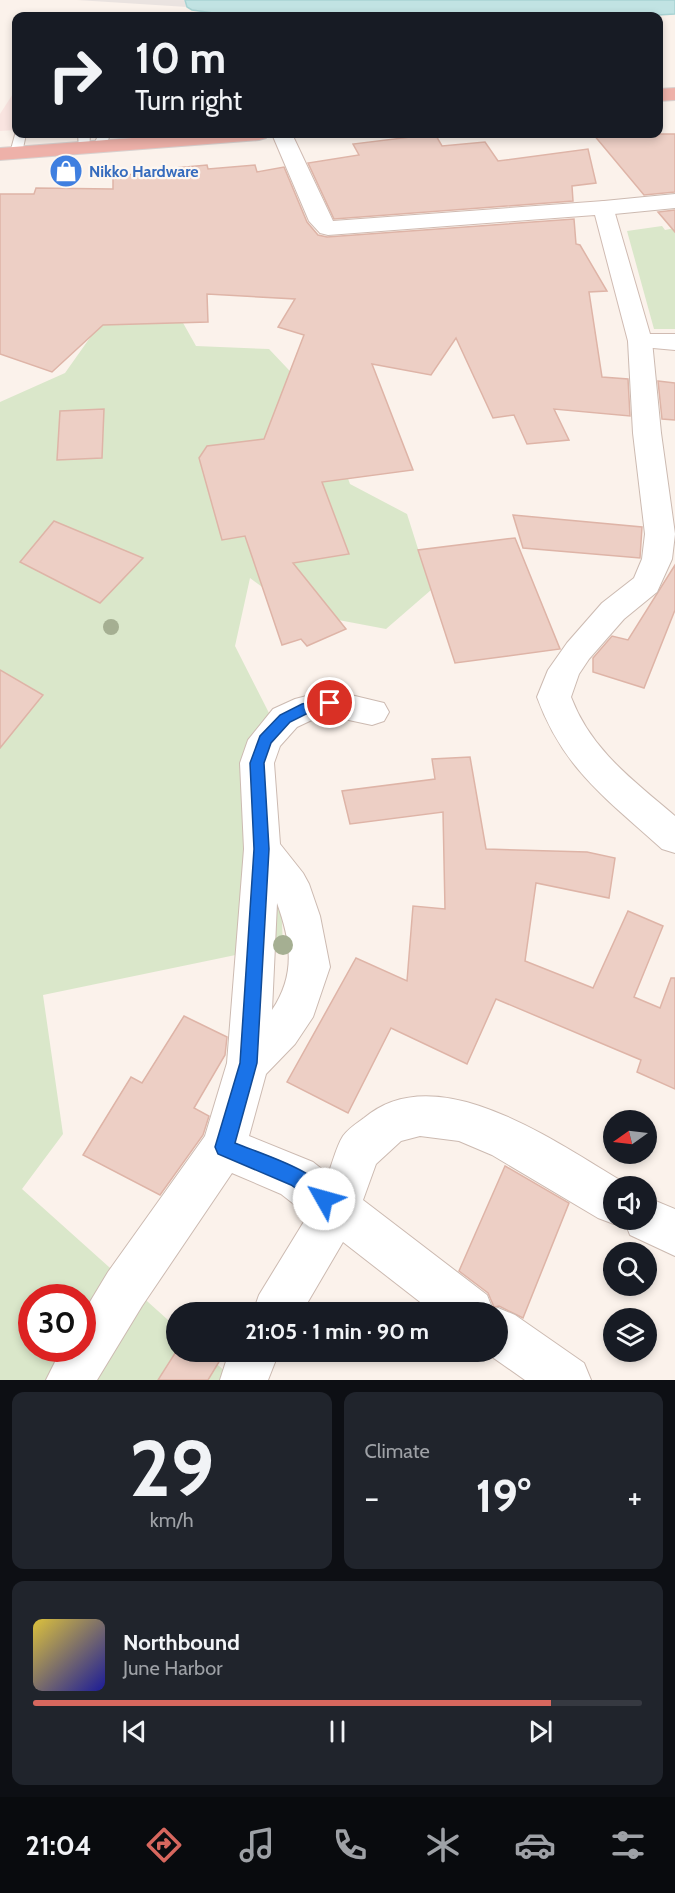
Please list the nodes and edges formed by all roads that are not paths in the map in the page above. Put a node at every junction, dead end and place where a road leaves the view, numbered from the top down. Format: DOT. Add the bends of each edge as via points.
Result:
graph roads {
  1 [pos="164,138"];
  2 [pos="284,138"];
  3 [pos="93,141"];
  4 [pos="12,147"];
  5 [pos="675,201"];
  6 [pos="604,208"];
  7 [pos="640,341"];
  8 [pos="675,342"];
  9 [pos="372,712"];
  10 [pos="675,838"];
  11 [pos="262,849"];
  12 [pos="248,1063"];
  13 [pos="224,1147"];
  14 [pos="603,1196"];
  15 [pos="337,1209"];
  16 [pos="657,1224"];
  17 [pos="675,1233"];
  18 [pos="282,1302"];
  19 [pos="457,1302"];
  20 [pos="508,1339"];
  21 [pos="249,1362"];
  22 [pos="70,1380"];
  23 [pos="244,1380"];
  24 [pos="567,1380"];
  1 -- 3 [label="highway"];
  2 -- 6 [label="street" via="320,221 335,229"];
  3 -- 4 [label="highway"];
  5 -- 6 [label="street"];
  6 -- 7 [label="street"];
  7 -- 8 [label="street"];
  7 -- 10 [label="street" via="660,534 657,559 645,584 613,611 578,651 564,670 554,697 564,724 593,766"];
  9 -- 11 [label="street" via="330,703 307,708 285,718 265,740 257,763"];
  11 -- 12 [label="street"];
  11 -- 12 [label="street" via="290,884 301,916 310,967 299,1004 281,1030"];
  12 -- 13 [label="street"];
  13 -- 15 [label="street" via="297,1178"];
  13 -- 22 [label="street" via="125,1289"];
  14 -- 15 [label="street" via="507,1140 460,1120 420,1115 388,1124 359,1149"];
  15 -- 18 [label="street"];
  15 -- 19 [label="street"];
  16 -- 17 [label="street"];
  20 -- 24 [label="street"];
  21 -- 23 [label="street"];
}
